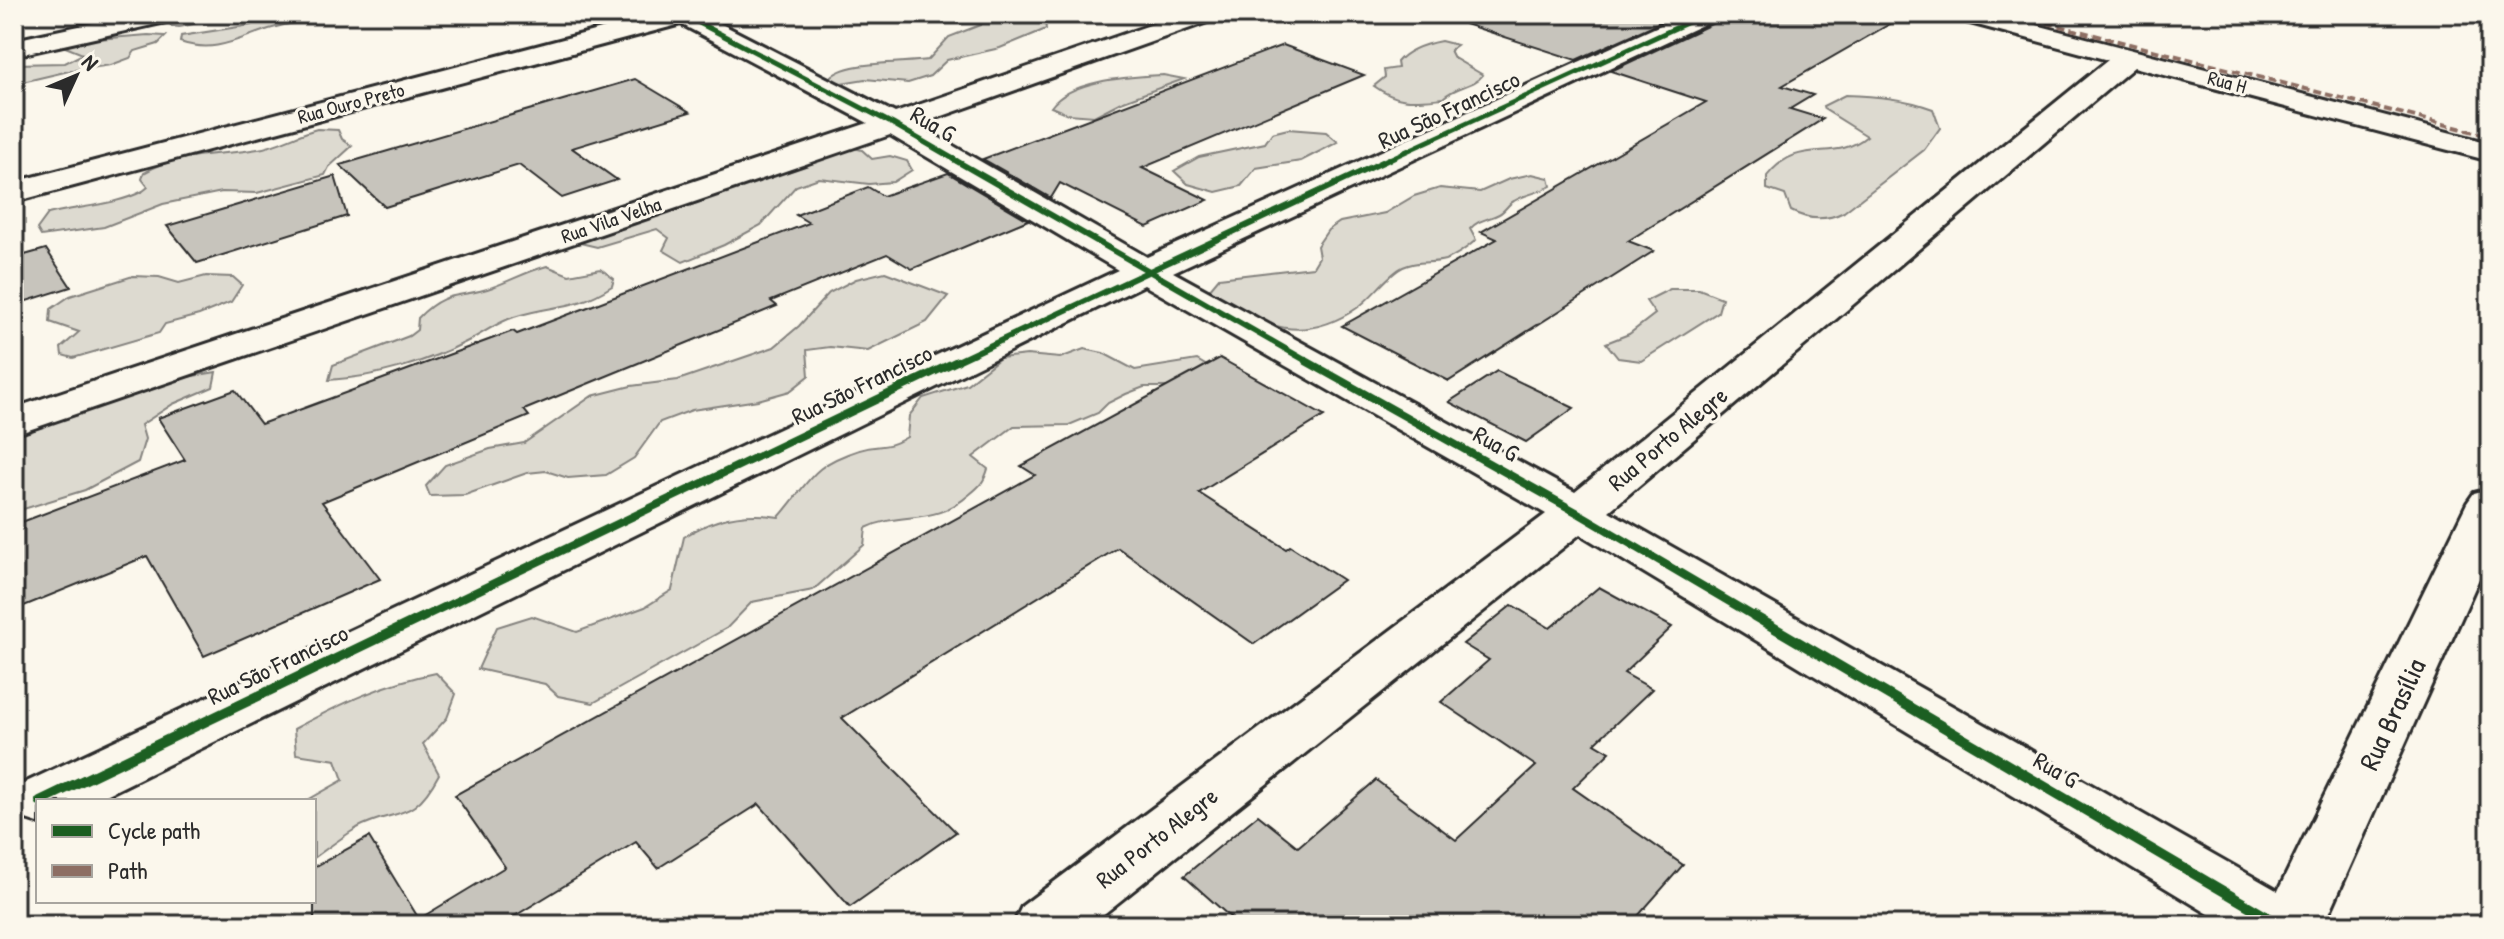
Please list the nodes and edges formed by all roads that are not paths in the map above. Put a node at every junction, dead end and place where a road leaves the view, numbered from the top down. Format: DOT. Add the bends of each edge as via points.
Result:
graph roads {
  1 [pos="170,14"];
  2 [pos="685,14"];
  3 [pos="1207,14"];
  4 [pos="1706,14"];
  5 [pos="1964,14"];
  6 [pos="14,48"];
  7 [pos="2129,57"];
  8 [pos="893,124"];
  9 [pos="2490,152"];
  10 [pos="14,192"];
  11 [pos="1145,271"];
  12 [pos="14,422"];
  13 [pos="2490,503"];
  14 [pos="1578,513"];
  15 [pos="45,799"];
  16 [pos="36,803"];
  17 [pos="14,814"];
  18 [pos="1044,925"];
  19 [pos="2281,925"];
  20 [pos="2293,925"];
  1 -- 6 [label="street"];
  2 -- 8 [label="street, Rua G"];
  2 -- 10 [label="street, Rua Ouro Preto"];
  3 -- 8 [label="street, Rua Vila Velha"];
  4 -- 11 [label="street, Rua São Francisco"];
  5 -- 7 [label="street, Rua H"];
  7 -- 9 [label="street, Rua H"];
  7 -- 14 [label="street, Rua Porto Alegre"];
  8 -- 11 [label="street, Rua G"];
  8 -- 12 [label="street, Rua Vila Velha"];
  11 -- 14 [label="street, Rua G"];
  11 -- 15 [label="street, Rua São Francisco"];
  13 -- 20 [label="street, Rua Brasília"];
  14 -- 18 [label="street, Rua Porto Alegre"];
  14 -- 19 [label="street, Rua G"];
  16 -- 17 [label="street, Rua São Francisco"];
}
